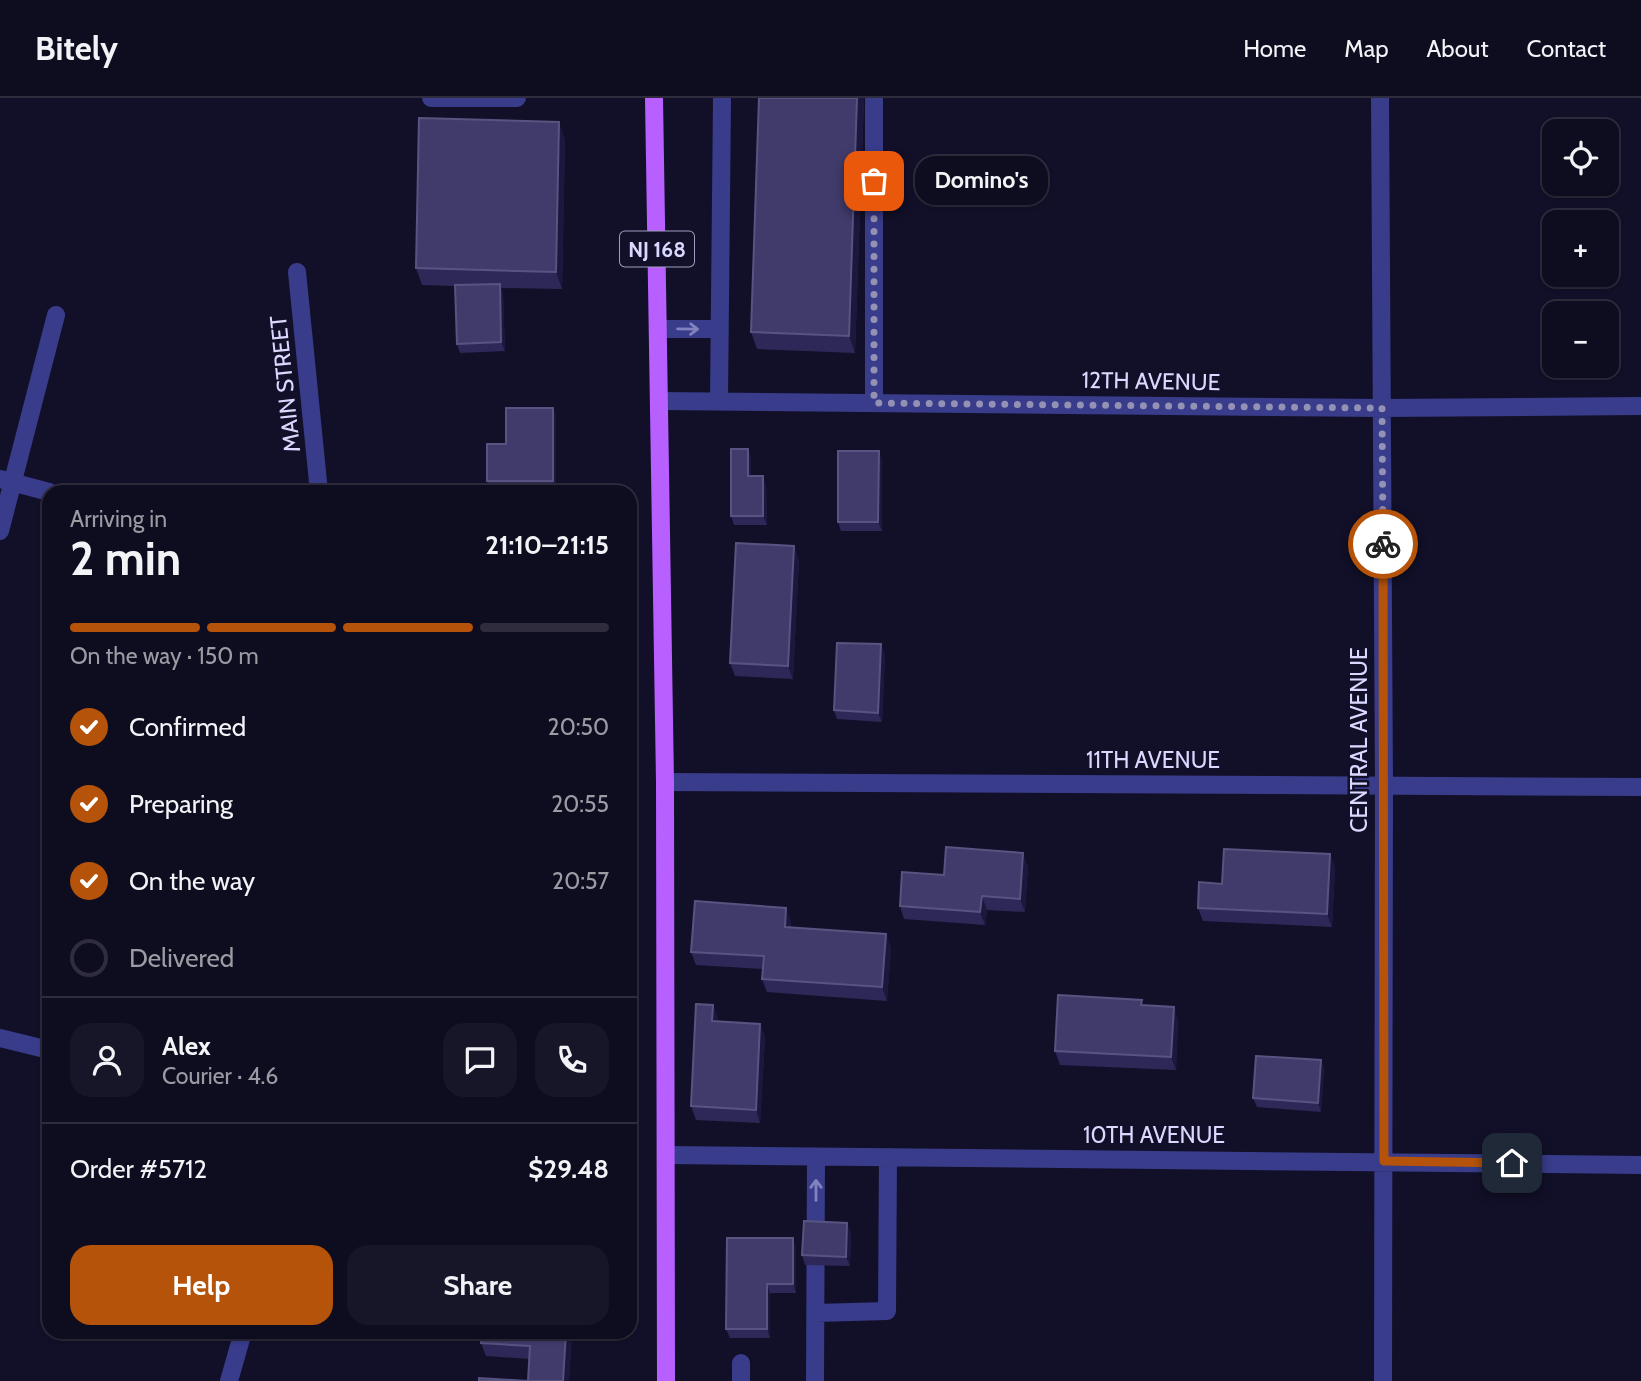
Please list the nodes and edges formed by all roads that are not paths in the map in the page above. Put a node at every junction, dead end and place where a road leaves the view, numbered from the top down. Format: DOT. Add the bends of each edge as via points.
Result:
graph roads {
  1 [pos="431,98"];
  2 [pos="517,98"];
  3 [pos="654,98"];
  4 [pos="722,98"];
  5 [pos="874,98"];
  6 [pos="1380,98"];
  7 [pos="298,272"];
  8 [pos="56,315"];
  9 [pos="659,328"];
  10 [pos="718,329"];
  11 [pos="660,401"];
  12 [pos="719,401"];
  13 [pos="874,403"];
  14 [pos="1641,406"];
  15 [pos="1382,408"];
  16 [pos="7,481"];
  17 [pos="319,485"];
  18 [pos="42,490"];
  19 [pos="0,531"];
  20 [pos="665,782"];
  21 [pos="1384,785"];
  22 [pos="1641,787"];
  23 [pos="0,1038"];
  24 [pos="42,1048"];
  25 [pos="666,1155"];
  26 [pos="816,1157"];
  27 [pos="888,1157"];
  28 [pos="1384,1161"];
  29 [pos="1641,1165"];
  30 [pos="816,1313"];
  31 [pos="241,1339"];
  32 [pos="741,1363"];
  33 [pos="229,1381"];
  34 [pos="666,1381"];
  35 [pos="741,1381"];
  36 [pos="816,1381"];
  37 [pos="1383,1381"];
  1 -- 2 [label="street"];
  3 -- 9 [label="main road, NJ 168"];
  4 -- 10 [label="street"];
  5 -- 13 [label="street"];
  6 -- 15 [label="street, CENTRAL AVENUE"];
  7 -- 17 [label="street, MAIN STREET"];
  8 -- 16 [label="street"];
  9 -- 10 [label="street, one-way"];
  9 -- 11 [label="main road, NJ 168"];
  10 -- 12 [label="street"];
  11 -- 12 [label="street, 12TH AVENUE"];
  11 -- 20 [label="main road, NJ 168"];
  12 -- 13 [label="street, 12TH AVENUE"];
  13 -- 15 [label="street, 12TH AVENUE"];
  14 -- 15 [label="street, 12TH AVENUE"];
  15 -- 21 [label="street, CENTRAL AVENUE"];
  16 -- 18 [label="street"];
  16 -- 19 [label="street"];
  20 -- 21 [label="street, 11TH AVENUE"];
  20 -- 25 [label="main road, NJ 168"];
  21 -- 22 [label="street, 11TH AVENUE"];
  21 -- 28 [label="street, CENTRAL AVENUE"];
  23 -- 24 [label="street"];
  25 -- 26 [label="street, 10TH AVENUE"];
  25 -- 34 [label="main road, NJ 168"];
  26 -- 27 [label="street, 10TH AVENUE"];
  30 -- 26 [label="street, one-way"];
  27 -- 28 [label="street, 10TH AVENUE"];
  27 -- 30 [label="street" via="887,1311"];
  28 -- 29 [label="street, 10TH AVENUE"];
  28 -- 37 [label="street, CENTRAL AVENUE"];
  30 -- 36 [label="street"];
  31 -- 33 [label="street"];
  32 -- 35 [label="street"];
}
